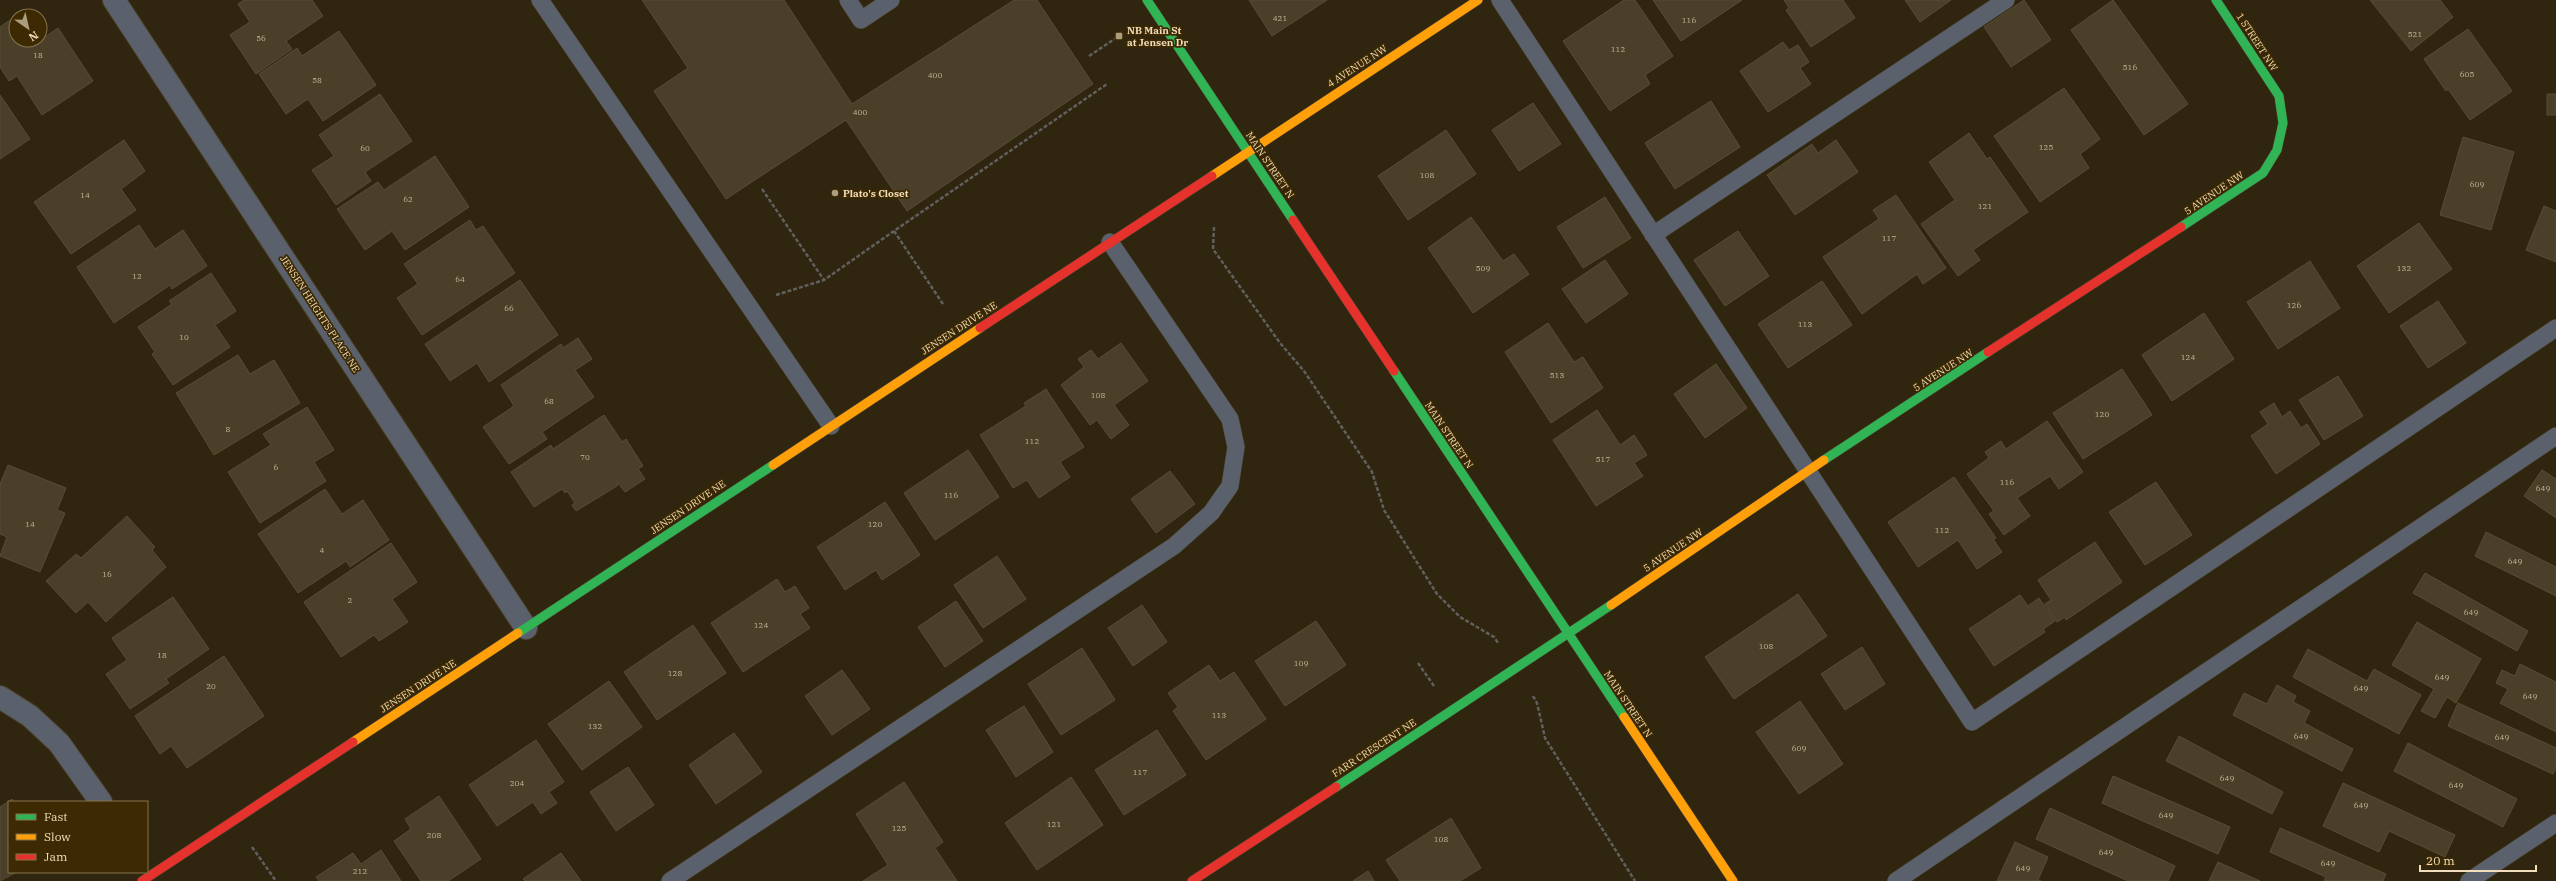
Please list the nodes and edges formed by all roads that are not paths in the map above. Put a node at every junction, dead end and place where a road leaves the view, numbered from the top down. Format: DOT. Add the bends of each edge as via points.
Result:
graph roads {
  1 [pos="114,0"];
  2 [pos="540,0"];
  3 [pos="848,0"];
  4 [pos="891,0"];
  5 [pos="1147,0"];
  6 [pos="1478,0"];
  7 [pos="1500,0"];
  8 [pos="2006,0"];
  9 [pos="2216,0"];
  10 [pos="2279,96"];
  11 [pos="1248,151"];
  12 [pos="1653,235"];
  13 [pos="1110,242"];
  14 [pos="2556,328"];
  15 [pos="831,426"];
  16 [pos="2556,436"];
  17 [pos="1807,470"];
  18 [pos="526,628"];
  19 [pos="1568,634"];
  20 [pos="0,697"];
  21 [pos="99,801"];
  22 [pos="2556,823"];
  23 [pos="147,874"];
  24 [pos="670,881"];
  25 [pos="1192,881"];
  26 [pos="1733,881"];
  27 [pos="1896,881"];
  28 [pos="2469,881"];
  1 -- 18 [label="street, JENSEN HEIGHTS PLACE NE"];
  2 -- 15 [label="lane"];
  3 -- 4 [label="lane" via="861,20"];
  5 -- 11 [label="street, MAIN STREET N"];
  6 -- 11 [label="street, 4 AVENUE NW"];
  7 -- 12 [label="lane"];
  8 -- 12 [label="lane"];
  9 -- 10 [label="street, 1 STREET NW"];
  10 -- 17 [label="street, 5 AVENUE NW" via="2283,123 2277,150 2263,173"];
  11 -- 13 [label="street, JENSEN DRIVE NE"];
  11 -- 19 [label="street, MAIN STREET N"];
  12 -- 17 [label="lane"];
  13 -- 15 [label="street, JENSEN DRIVE NE"];
  13 -- 24 [label="lane" via="1230,419 1236,447 1230,486 1211,513 1174,546"];
  14 -- 17 [label="lane" via="1972,722"];
  15 -- 18 [label="street, JENSEN DRIVE NE"];
  16 -- 27 [label="lane"];
  17 -- 19 [label="street, 5 AVENUE NW"];
  18 -- 23 [label="street, JENSEN DRIVE NE" via="234,820"];
  19 -- 25 [label="street, FARR CRESCENT NE"];
  19 -- 26 [label="street, MAIN STREET N"];
  20 -- 21 [label="street" via="30,716 59,743"];
  22 -- 28 [label="lane"];
}
